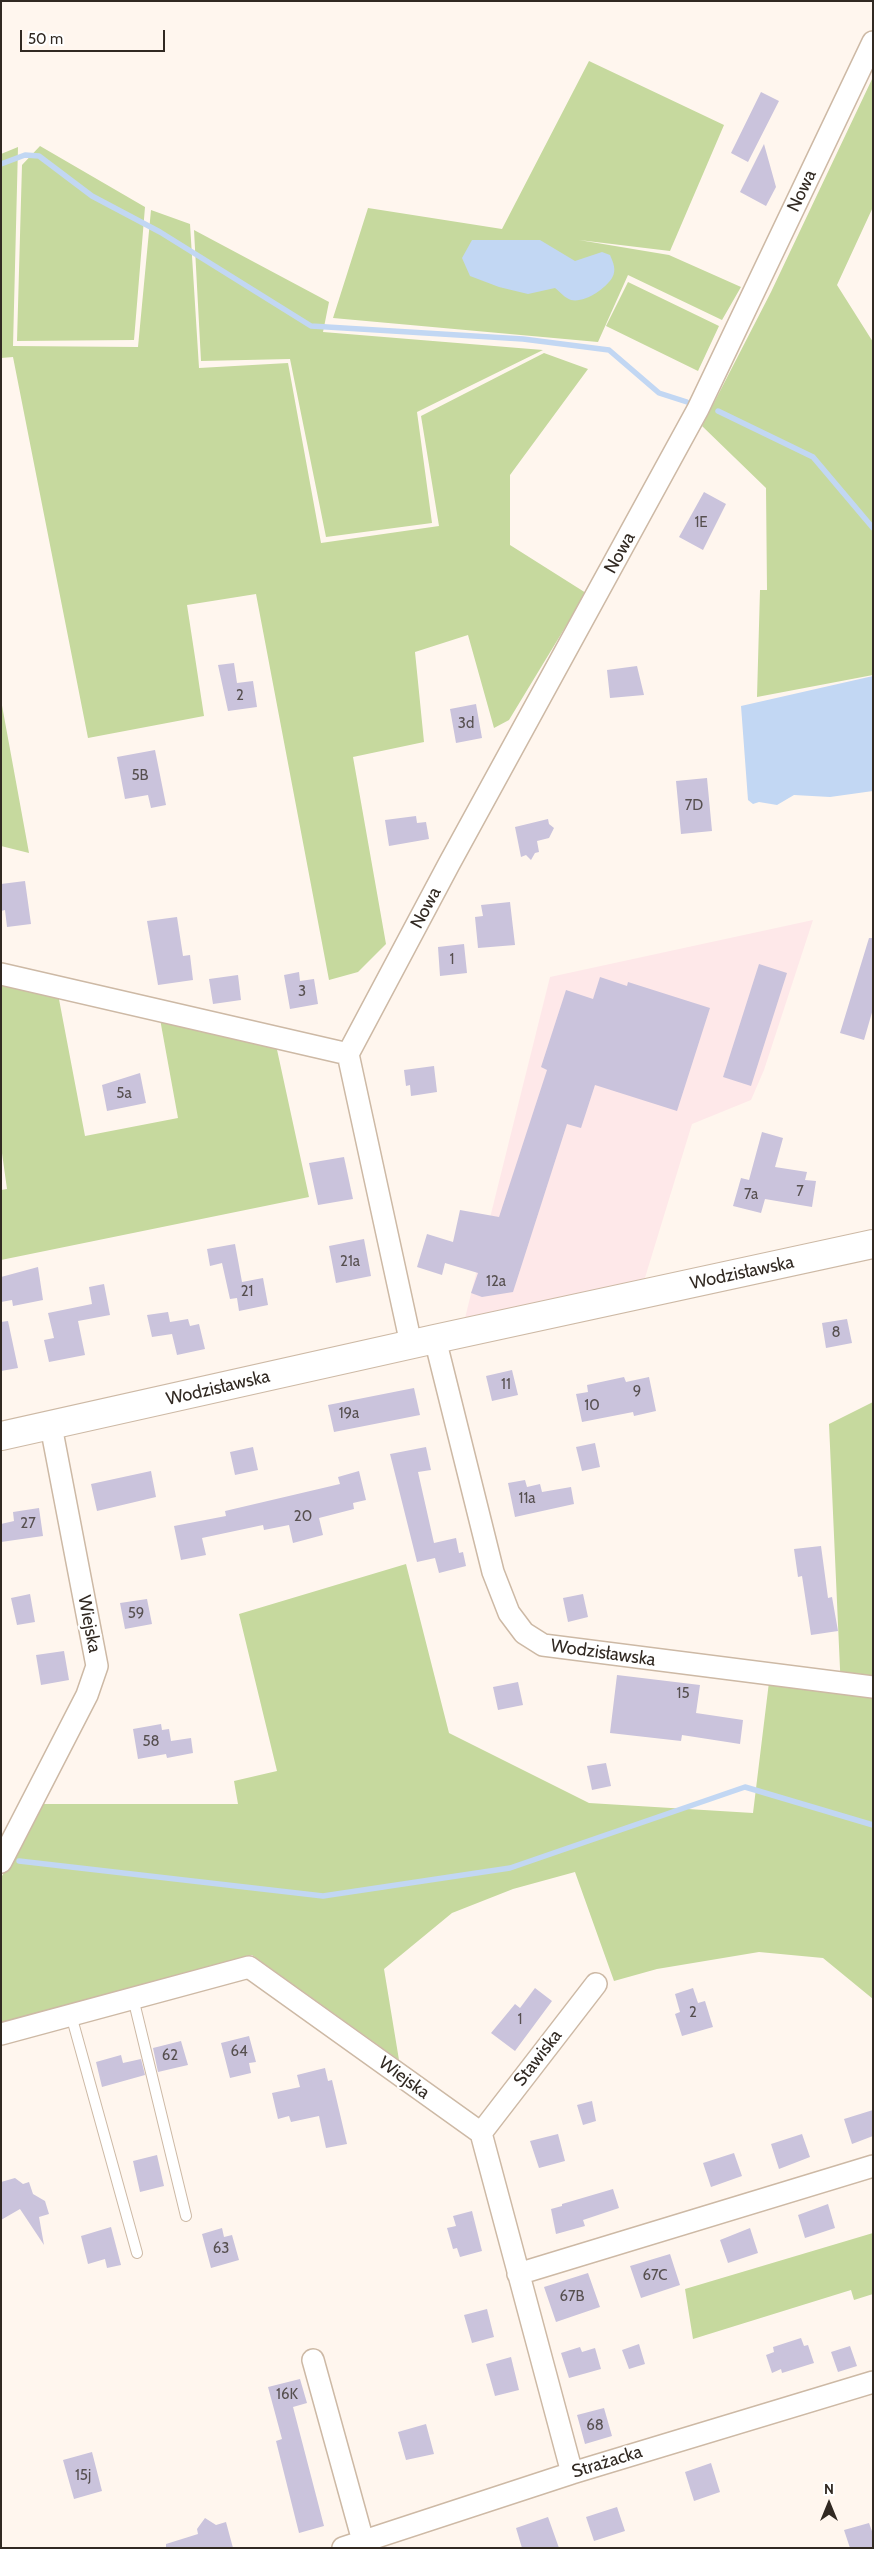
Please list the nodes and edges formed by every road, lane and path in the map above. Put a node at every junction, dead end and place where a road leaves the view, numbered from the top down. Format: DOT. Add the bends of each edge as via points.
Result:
graph roads {
  1 [pos="873,42"];
  2 [pos="1,974"];
  3 [pos="348,1054"];
  4 [pos="873,1244"];
  5 [pos="423,1342"];
  6 [pos="52,1426"];
  7 [pos="1,1436"];
  8 [pos="873,1687"];
  9 [pos="1,1862"];
  10 [pos="596,1984"];
  11 [pos="133,1998"];
  12 [pos="71,2016"];
  13 [pos="1,2034"];
  14 [pos="481,2133"];
  15 [pos="873,2166"];
  16 [pos="186,2216"];
  17 [pos="136,2253"];
  18 [pos="518,2274"];
  19 [pos="313,2360"];
  20 [pos="872,2384"];
  21 [pos="572,2473"];
  22 [pos="363,2541"];
  23 [pos="343,2548"];
  1 -- 3 [label="street, Nowa" via="698,409"];
  2 -- 3 [label="street"];
  3 -- 5 [label="street"];
  4 -- 5 [label="street, Wodzisławska"];
  5 -- 6 [label="street, Wodzisławska"];
  5 -- 8 [label="street, Wodzisławska" via="493,1572 509,1613 524,1633 552,1647"];
  6 -- 7 [label="street, Wodzisławska"];
  6 -- 9 [label="street, Wiejska" via="97,1666 87,1696"];
  10 -- 14 [label="street, Stawiska"];
  11 -- 12 [label="street, Wiejska"];
  11 -- 14 [label="street, Wiejska" via="249,1967"];
  11 -- 16 [label="lane"];
  12 -- 13 [label="street, Wiejska"];
  12 -- 17 [label="lane"];
  14 -- 18 [label="street"];
  15 -- 18 [label="street"];
  18 -- 21 [label="street"];
  19 -- 22 [label="street"];
  20 -- 21 [label="street, Strażacka"];
  21 -- 22 [label="street, Strażacka"];
  22 -- 23 [label="street, Strażacka"];
}
